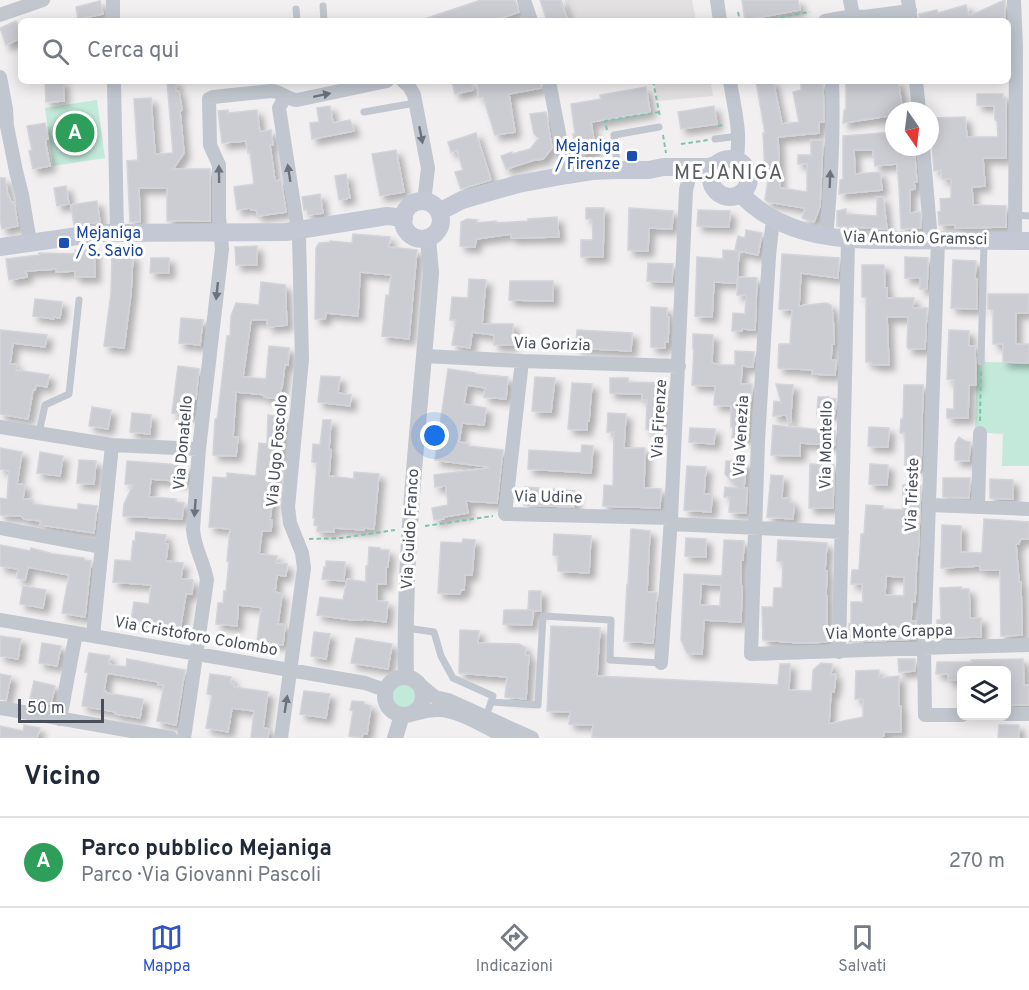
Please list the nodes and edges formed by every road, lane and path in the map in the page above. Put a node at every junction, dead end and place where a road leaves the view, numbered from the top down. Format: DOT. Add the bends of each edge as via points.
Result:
graph roads {
  1 [pos="43,0"];
  2 [pos="113,0"];
  3 [pos="524,0"];
  4 [pos="717,0"];
  5 [pos="850,0"];
  6 [pos="1014,0"];
  7 [pos="323,6"];
  8 [pos="296,9"];
  9 [pos="910,11"];
  10 [pos="738,12"];
  11 [pos="810,12"];
  12 [pos="0,15"];
  13 [pos="853,16"];
  14 [pos="113,18"];
  15 [pos="297,18"];
  16 [pos="324,18"];
  17 [pos="530,18"];
  18 [pos="720,18"];
  19 [pos="739,18"];
  20 [pos="775,18"];
  21 [pos="842,18"];
  22 [pos="0,77"];
  23 [pos="114,84"];
  24 [pos="373,84"];
  25 [pos="407,84"];
  26 [pos="550,84"];
  27 [pos="730,84"];
  28 [pos="832,84"];
  29 [pos="916,84"];
  30 [pos="280,90"];
  31 [pos="918,102"];
  32 [pos="416,103"];
  33 [pos="364,112"];
  34 [pos="659,127"];
  35 [pos="739,136"];
  36 [pos="715,139"];
  37 [pos="681,144"];
  38 [pos="924,156"];
  39 [pos="736,161"];
  40 [pos="718,164"];
  41 [pos="617,170"];
  42 [pos="649,170"];
  43 [pos="567,175"];
  44 [pos="689,178"];
  45 [pos="714,188"];
  46 [pos="741,194"];
  47 [pos="432,207"];
  48 [pos="1022,216"];
  49 [pos="404,218"];
  50 [pos="776,220"];
  51 [pos="298,231"];
  52 [pos="117,232"];
  53 [pos="221,233"];
  54 [pos="826,237"];
  55 [pos="428,238"];
  56 [pos="848,240"];
  57 [pos="934,240"];
  58 [pos="984,241"];
  59 [pos="1022,241"];
  60 [pos="30,242"];
  61 [pos="0,247"];
  62 [pos="79,300"];
  63 [pos="424,356"];
  64 [pos="522,361"];
  65 [pos="981,362"];
  66 [pos="679,366"];
  67 [pos="0,427"];
  68 [pos="39,433"];
  69 [pos="980,433"];
  70 [pos="112,445"];
  71 [pos="199,449"];
  72 [pos="930,505"];
  73 [pos="978,507"];
  74 [pos="1029,509"];
  75 [pos="671,521"];
  76 [pos="0,528"];
  77 [pos="755,528"];
  78 [pos="842,532"];
  79 [pos="102,547"];
  80 [pos="0,620"];
  81 [pos="406,628"];
  82 [pos="76,633"];
  83 [pos="93,636"];
  84 [pos="1029,645"];
  85 [pos="924,647"];
  86 [pos="839,651"];
  87 [pos="197,654"];
  88 [pos="751,654"];
  89 [pos="661,663"];
  90 [pos="291,670"];
  91 [pos="413,681"];
  92 [pos="385,690"];
  93 [pos="491,702"];
  94 [pos="0,708"];
  95 [pos="1011,714"];
  96 [pos="1029,714"];
  97 [pos="405,715"];
  98 [pos="957,715"];
  99 [pos="60,719"];
  100 [pos="484,721"];
  101 [pos="171,738"];
  102 [pos="184,738"];
  103 [pos="281,738"];
  104 [pos="395,738"];
  105 [pos="507,738"];
  106 [pos="532,738"];
  1 -- 12 [label="street"];
  2 -- 14 [label="street"];
  3 -- 17 [label="street"];
  4 -- 18 [label="street"];
  5 -- 13 [label="street"];
  6 -- 48 [label="street"];
  7 -- 16 [label="lane"];
  8 -- 15 [label="lane"];
  9 -- 13 [label="street"];
  10 -- 19 [label="path"];
  11 -- 20 [label="path"];
  13 -- 21 [label="street"];
  22 -- 60 [label="street"];
  23 -- 52 [label="street"];
  30 -- 24 [label="street, one-way" via="297,100"];
  25 -- 32 [label="street"];
  26 -- 43 [label="street"];
  27 -- 35 [label="street"];
  54 -- 28 [label="street, one-way"];
  29 -- 31 [label="street"];
  51 -- 30 [label="street, Via Ugo Foscolo, one-way" via="279,108"];
  53 -- 30 [label="street, Via Donatello, one-way" via="219,165 210,145 209,99"];
  32 -- 33 [label="lane"];
  32 -- 47 [label="street, one-way"];
  34 -- 41 [label="lane" via="614,135"];
  35 -- 36 [label="lane"];
  35 -- 39 [label="street"];
  36 -- 37 [label="path"];
  38 -- 57 [label="street, Via Trieste"];
  39 -- 40 [label="main road"];
  39 -- 46 [label="main road" via="746,168 749,179"];
  40 -- 42 [label="main road"];
  40 -- 45 [label="main road" via="711,178"];
  41 -- 42 [label="main road"];
  41 -- 43 [label="main road"];
  42 -- 44 [label="main road, Via Antonio Gramsci"];
  43 -- 47 [label="main road"];
  44 -- 45 [label="main road, Via Antonio Gramsci"];
  44 -- 66 [label="street, Via Firenze"];
  45 -- 46 [label="main road, Via Antonio Gramsci" via="726,197"];
  46 -- 50 [label="main road, Via Antonio Gramsci"];
  47 -- 49 [label="main road" via="413,204"];
  47 -- 55 [label="main road" via="441,222 440,228"];
  48 -- 59 [label="street"];
  49 -- 51 [label="main road" via="387,216"];
  49 -- 55 [label="main road" via="410,235"];
  50 -- 54 [label="main road, Via Antonio Gramsci"];
  50 -- 77 [label="street, Via Venezia" via="769,256"];
  51 -- 53 [label="main road"];
  51 -- 90 [label="street, Via Ugo Foscolo" via="303,359 288,507 304,568"];
  52 -- 53 [label="main road"];
  52 -- 60 [label="main road"];
  53 -- 71 [label="street, Via Donatello, one-way"];
  54 -- 56 [label="main road, Via Antonio Gramsci"];
  55 -- 63 [label="street, Via Guido Franco" via="431,273"];
  56 -- 57 [label="main road, Via Antonio Gramsci"];
  56 -- 78 [label="street, Via Montello"];
  57 -- 58 [label="main road, Via Antonio Gramsci"];
  57 -- 72 [label="street, Via Trieste"];
  58 -- 59 [label="main road, Via Antonio Gramsci"];
  58 -- 65 [label="lane"];
  60 -- 61 [label="main road"];
  62 -- 68 [label="lane" via="69,393 45,405"];
  63 -- 64 [label="street, Via Gorizia"];
  63 -- 81 [label="street, Via Guido Franco"];
  64 -- 66 [label="street, Via Gorizia"];
  64 -- 75 [label="street, Via Udine" via="505,514"];
  65 -- 69 [label="path"];
  66 -- 75 [label="street, Via Firenze"];
  67 -- 68 [label="street"];
  68 -- 70 [label="street"];
  69 -- 73 [label="street"];
  70 -- 71 [label="street"];
  70 -- 79 [label="street"];
  71 -- 87 [label="street, Via Donatello, one-way" via="194,539 207,580"];
  72 -- 73 [label="street"];
  72 -- 85 [label="street, Via Trieste"];
  73 -- 74 [label="street"];
  75 -- 77 [label="street"];
  75 -- 89 [label="street, Via Firenze"];
  76 -- 79 [label="street"];
  77 -- 78 [label="street"];
  77 -- 88 [label="street, Via Venezia"];
  78 -- 86 [label="street, Via Montello"];
  79 -- 83 [label="street"];
  80 -- 82 [label="street, Via Cristoforo Colombo"];
  81 -- 91 [label="street, Via Guido Franco"];
  81 -- 93 [label="lane" via="434,632 453,678 493,696"];
  82 -- 83 [label="street, Via Cristoforo Colombo"];
  82 -- 99 [label="street"];
  83 -- 87 [label="street, Via Cristoforo Colombo"];
  84 -- 85 [label="street, Via Monte Grappa"];
  85 -- 86 [label="street, Via Monte Grappa"];
  85 -- 98 [label="street, Via Trieste" via="925,715"];
  86 -- 88 [label="street, Via Monte Grappa"];
  87 -- 90 [label="street, Via Cristoforo Colombo"];
  87 -- 102 [label="street, Via Donatello"];
  89 -- 93 [label="lane" via="610,660 611,620 543,616 538,705"];
  90 -- 92 [label="street, Via Cristoforo Colombo"];
  103 -- 90 [label="street, Via Ugo Foscolo, one-way"];
  91 -- 92 [label="street" via="400,677"];
  91 -- 97 [label="street, Via Guido Franco" via="422,690 422,702"];
  91 -- 100 [label="street" via="435,697 448,700"];
  92 -- 97 [label="street" via="387,707"];
  93 -- 100 [label="lane"];
  94 -- 99 [label="street"];
  95 -- 96 [label="street"];
  97 -- 100 [label="street" via="451,711"];
  97 -- 104 [label="street, Via Guido Franco"];
  99 -- 101 [label="street"];
  100 -- 105 [label="street"];
  100 -- 106 [label="street"];
}
